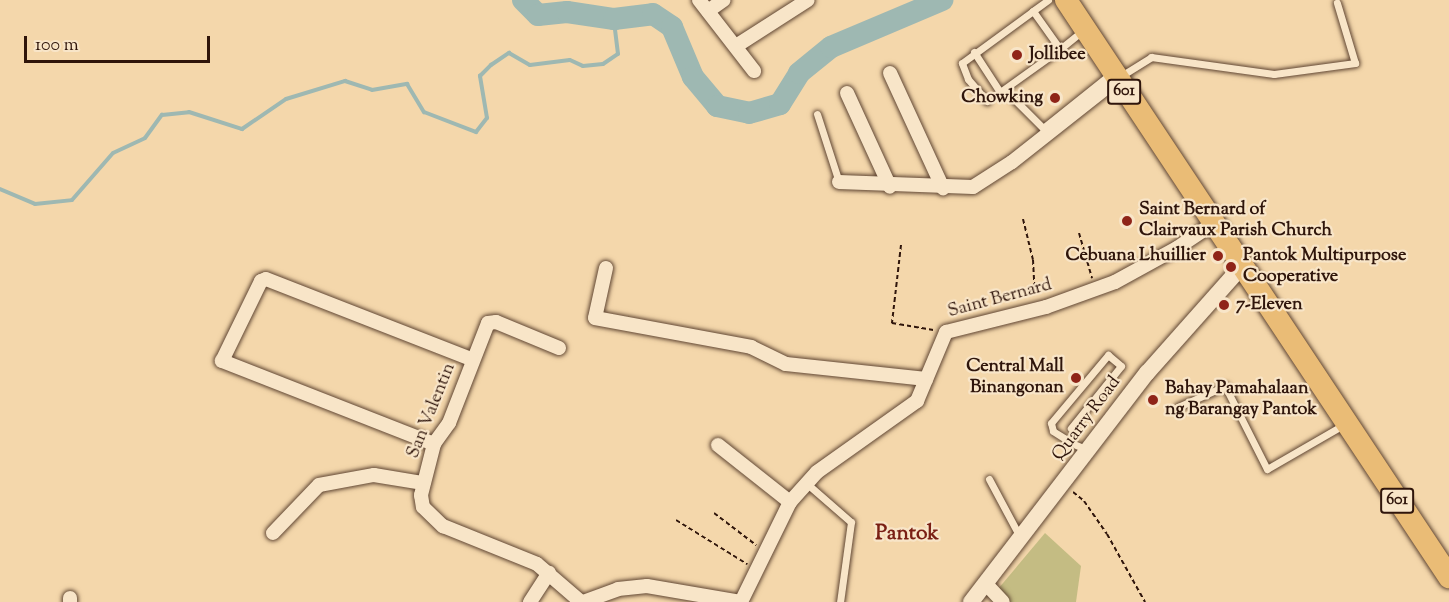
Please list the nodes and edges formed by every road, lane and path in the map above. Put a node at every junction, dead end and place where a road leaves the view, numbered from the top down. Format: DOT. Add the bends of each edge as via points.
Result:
graph roads {
  1 [pos="724,0"];
  2 [pos="808,0"];
  3 [pos="1048,0"];
  4 [pos="1066,0"];
  5 [pos="1337,3"];
  6 [pos="704,6"];
  7 [pos="1033,11"];
  8 [pos="1084,30"];
  9 [pos="736,46"];
  10 [pos="1060,49"];
  11 [pos="974,52"];
  12 [pos="754,71"];
  13 [pos="890,73"];
  14 [pos="1114,76"];
  15 [pos="847,93"];
  16 [pos="1014,99"];
  17 [pos="987,101"];
  18 [pos="817,114"];
  19 [pos="839,182"];
  20 [pos="890,187"];
  21 [pos="943,188"];
  22 [pos="1023,219"];
  23 [pos="1214,224"];
  24 [pos="1079,233"];
  25 [pos="902,245"];
  26 [pos="1242,266"];
  27 [pos="606,268"];
  28 [pos="1095,289"];
  29 [pos="1036,309"];
  30 [pos="946,332"];
  31 [pos="559,348"];
  32 [pos="471,359"];
  33 [pos="926,379"];
  34 [pos="1079,391"];
  35 [pos="1092,401"];
  36 [pos="1178,407"];
  37 [pos="1071,428"];
  38 [pos="1339,428"];
  39 [pos="1064,438"];
  40 [pos="434,444"];
  41 [pos="718,445"];
  42 [pos="989,479"];
  43 [pos="423,483"];
  44 [pos="805,483"];
  45 [pos="1062,484"];
  46 [pos="790,502"];
  47 [pos="714,513"];
  48 [pos="676,520"];
  49 [pos="273,533"];
  50 [pos="1021,540"];
  51 [pos="766,552"];
  52 [pos="757,569"];
  53 [pos="549,573"];
  54 [pos="1449,578"];
  55 [pos="987,585"];
  56 [pos="530,602"];
  57 [pos="582,602"];
  58 [pos="741,602"];
  59 [pos="840,602"];
  60 [pos="971,602"];
  61 [pos="1003,602"];
  62 [pos="1145,602"];
  1 -- 6 [label="street"];
  2 -- 9 [label="street"];
  3 -- 7 [label="lane"];
  4 -- 8 [label="main road, 601"];
  5 -- 14 [label="lane" via="1355,63 1274,74 1151,57"];
  6 -- 9 [label="street"];
  7 -- 10 [label="lane"];
  7 -- 11 [label="lane"];
  8 -- 10 [label="lane"];
  8 -- 14 [label="main road, 601"];
  9 -- 12 [label="street"];
  10 -- 11 [label="lane" via="1000,92"];
  11 -- 17 [label="lane" via="962,66"];
  13 -- 21 [label="street"];
  14 -- 16 [label="lane" via="1042,128"];
  14 -- 21 [label="street" via="1012,162 973,188"];
  14 -- 23 [label="main road, 601"];
  15 -- 20 [label="street"];
  18 -- 19 [label="lane"];
  19 -- 20 [label="street"];
  20 -- 21 [label="street"];
  22 -- 29 [label="path" via="1033,260"];
  23 -- 26 [label="main road, 601"];
  23 -- 28 [label="street, Saint Bernard" via="1133,273"];
  24 -- 28 [label="path"];
  25 -- 30 [label="path" via="892,323"];
  26 -- 38 [label="main road, 601"];
  26 -- 45 [label="street, Quarry Road" via="1082,447"];
  27 -- 33 [label="street" via="595,318 751,347 786,364"];
  28 -- 29 [label="street, Saint Bernard"];
  29 -- 30 [label="street, Saint Bernard"];
  30 -- 33 [label="street, Saint Bernard"];
  31 -- 32 [label="street, San Valentin" via="496,322 488,323"];
  32 -- 40 [label="street, San Valentin" via="449,423"];
  32 -- 40 [label="street" via="266,279 261,281 222,361"];
  33 -- 44 [label="street, Saint Bernard" via="917,401"];
  34 -- 35 [label="lane"];
  34 -- 35 [label="lane" via="1108,356 1115,360 1121,366"];
  34 -- 39 [label="lane" via="1051,423 1053,431"];
  35 -- 37 [label="lane"];
  36 -- 38 [label="lane" via="1225,386 1267,469"];
  38 -- 54 [label="main road, 601"];
  40 -- 43 [label="street, San Valentin"];
  41 -- 46 [label="street"];
  42 -- 50 [label="lane"];
  43 -- 49 [label="street" via="374,475 319,485"];
  43 -- 53 [label="street, San Valentin" via="423,507 442,526 537,564"];
  44 -- 46 [label="street, Saint Bernard"];
  44 -- 59 [label="lane" via="837,506 851,522"];
  45 -- 50 [label="street, Quarry Road"];
  45 -- 62 [label="path" via="1084,501 1095,516"];
  46 -- 51 [label="street, Saint Bernard"];
  47 -- 51 [label="path"];
  48 -- 52 [label="path"];
  50 -- 55 [label="street, Quarry Road"];
  51 -- 52 [label="street, Saint Bernard"];
  52 -- 58 [label="street, Saint Bernard"];
  53 -- 56 [label="street"];
  53 -- 57 [label="street, San Valentin"];
  55 -- 60 [label="street, Quarry Road"];
  55 -- 61 [label="street"];
  57 -- 58 [label="street, San Valentin" via="618,589 647,586"];
}
